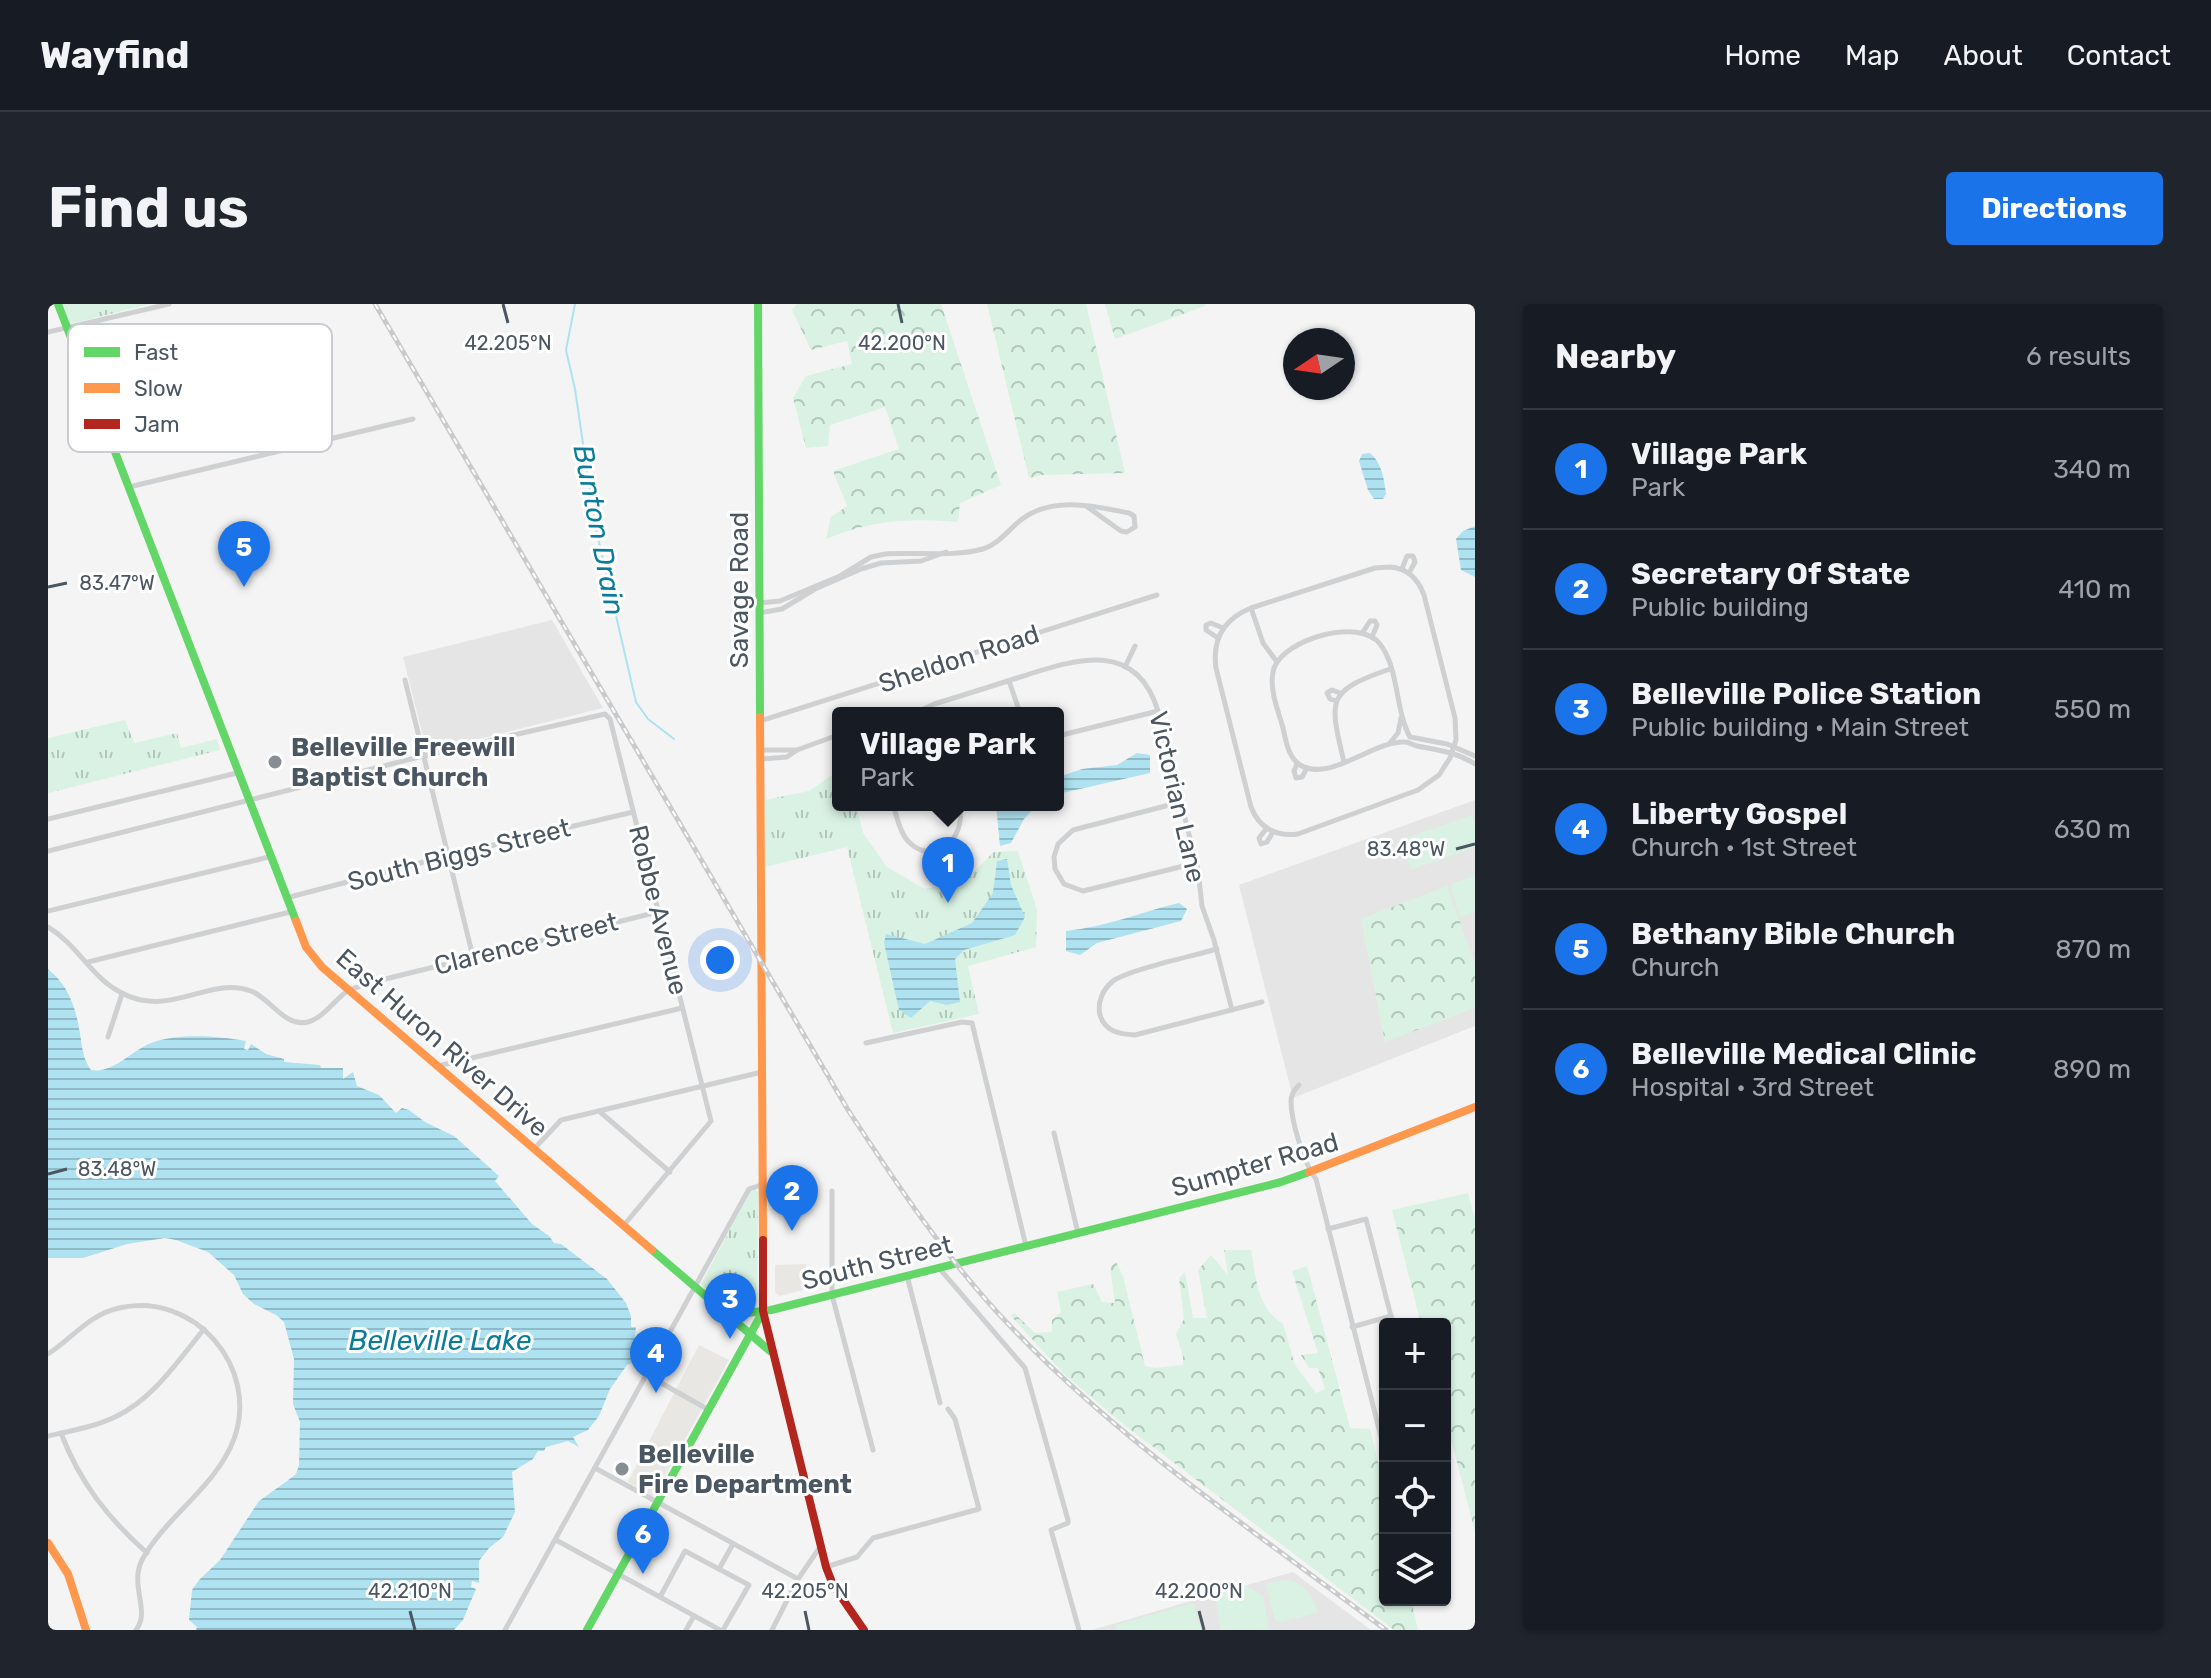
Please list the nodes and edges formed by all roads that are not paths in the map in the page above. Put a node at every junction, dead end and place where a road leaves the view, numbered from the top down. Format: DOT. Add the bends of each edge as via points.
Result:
graph roads {
  1 [pos="58,304"];
  2 [pos="169,304"];
  3 [pos="758,304"];
  4 [pos="87,324"];
  5 [pos="67,329"];
  6 [pos="48,332"];
  7 [pos="413,419"];
  8 [pos="332,439"];
  9 [pos="114,452"];
  10 [pos="277,452"];
  11 [pos="128,488"];
  12 [pos="1086,506"];
  13 [pos="947,552"];
  14 [pos="900,553"];
  15 [pos="900,562"];
  16 [pos="1402,569"];
  17 [pos="1409,573"];
  18 [pos="830,582"];
  19 [pos="1157,595"];
  20 [pos="759,608"];
  21 [pos="1251,608"];
  22 [pos="1223,628"];
  23 [pos="1363,632"];
  24 [pos="1372,637"];
  25 [pos="1218,638"];
  26 [pos="1135,646"];
  27 [pos="1277,662"];
  28 [pos="1125,667"];
  29 [pos="1390,669"];
  30 [pos="405,680"];
  31 [pos="1009,681"];
  32 [pos="1340,693"];
  33 [pos="1336,701"];
  34 [pos="937,707"];
  35 [pos="1018,707"];
  36 [pos="1158,711"];
  37 [pos="1401,713"];
  38 [pos="760,721"];
  39 [pos="1064,734"];
  40 [pos="832,737"];
  41 [pos="1383,747"];
  42 [pos="1453,749"];
  43 [pos="760,755"];
  44 [pos="1475,756"];
  45 [pos="424,757"];
  46 [pos="1344,762"];
  47 [pos="1297,764"];
  48 [pos="1475,764"];
  49 [pos="1307,768"];
  50 [pos="237,773"];
  51 [pos="247,800"];
  52 [pos="1181,802"];
  53 [pos="895,811"];
  54 [pos="960,811"];
  55 [pos="633,812"];
  56 [pos="48,819"];
  57 [pos="1266,829"];
  58 [pos="1273,832"];
  59 [pos="48,851"];
  60 [pos="449,856"];
  61 [pos="269,857"];
  62 [pos="1196,863"];
  63 [pos="285,898"];
  64 [pos="48,911"];
  65 [pos="290,912"];
  66 [pos="658,912"];
  67 [pos="48,927"];
  68 [pos="1217,949"];
  69 [pos="473,957"];
  70 [pos="88,962"];
  71 [pos="349,990"];
  72 [pos="122,994"];
  73 [pos="1262,1002"];
  74 [pos="682,1008"];
  75 [pos="1232,1010"];
  76 [pos="108,1037"];
  77 [pos="866,1043"];
  78 [pos="437,1066"];
  79 [pos="762,1072"];
  80 [pos="1299,1085"];
  81 [pos="702,1087"];
  82 [pos="1475,1107"];
  83 [pos="599,1111"];
  84 [pos="1054,1133"];
  85 [pos="534,1149"];
  86 [pos="670,1172"];
  87 [pos="1311,1173"];
  88 [pos="761,1185"];
  89 [pos="832,1191"];
  90 [pos="624,1225"];
  91 [pos="1328,1229"];
  92 [pos="1078,1234"];
  93 [pos="1040,1243"];
  94 [pos="1026,1246"];
  95 [pos="939,1268"];
  96 [pos="907,1276"];
  97 [pos="696,1287"];
  98 [pos="832,1295"];
  99 [pos="723,1311"];
  100 [pos="763,1311"];
  101 [pos="1391,1316"];
  102 [pos="1352,1327"];
  103 [pos="204,1329"];
  104 [pos="751,1335"];
  105 [pos="771,1352"];
  106 [pos="48,1354"];
  107 [pos="647,1375"];
  108 [pos="940,1403"];
  109 [pos="948,1409"];
  110 [pos="709,1410"];
  111 [pos="1379,1414"];
  112 [pos="1375,1415"];
  113 [pos="1379,1430"];
  114 [pos="61,1433"];
  115 [pos="48,1436"];
  116 [pos="873,1450"];
  117 [pos="595,1468"];
  118 [pos="658,1503"];
  119 [pos="556,1540"];
  120 [pos="48,1543"];
  121 [pos="733,1544"];
  122 [pos="820,1547"];
  123 [pos="147,1553"];
  124 [pos="826,1567"];
  125 [pos="719,1569"];
  126 [pos="618,1574"];
  127 [pos="798,1579"];
  128 [pos="660,1597"];
  129 [pos="694,1616"];
  130 [pos="86,1630"];
  131 [pos="136,1630"];
  132 [pos="505,1630"];
  133 [pos="587,1630"];
  134 [pos="686,1630"];
  135 [pos="722,1630"];
  136 [pos="772,1630"];
  137 [pos="864,1630"];
  138 [pos="1079,1630"];
  1 -- 5 [label="main road, East Huron River Drive"];
  2 -- 4 [label="street"];
  3 -- 20 [label="main road, Savage Road"];
  5 -- 6 [label="street"];
  7 -- 8 [label="street"];
  9 -- 11 [label="main road, East Huron River Drive"];
  10 -- 11 [label="street"];
  11 -- 50 [label="main road, East Huron River Drive"];
  12 -- 12 [label="street" via="1121,531 1135,527 1129,513"];
  12 -- 13 [label="street" via="1061,504 1039,510 987,548"];
  13 -- 14 [label="street"];
  13 -- 15 [label="street"];
  14 -- 15 [label="street"];
  14 -- 18 [label="street" via="871,557"];
  15 -- 18 [label="street"];
  16 -- 17 [label="street"];
  16 -- 17 [label="street" via="1407,556 1413,556"];
  16 -- 21 [label="street" via="1375,568"];
  17 -- 42 [label="street" via="1424,595 1455,718"];
  18 -- 20 [label="street"];
  19 -- 38 [label="street, Sheldon Road"];
  20 -- 38 [label="main road, Savage Road"];
  21 -- 22 [label="street"];
  21 -- 27 [label="street" via="1263,643"];
  22 -- 25 [label="street"];
  22 -- 25 [label="street" via="1206,625"];
  23 -- 24 [label="street"];
  23 -- 24 [label="street" via="1375,621"];
  23 -- 27 [label="street" via="1343,631 1298,645"];
  24 -- 29 [label="street" via="1384,650"];
  25 -- 57 [label="street" via="1216,668 1251,807"];
  26 -- 28 [label="street"];
  27 -- 47 [label="street" via="1273,688 1288,749"];
  28 -- 31 [label="street" via="1083,659"];
  28 -- 36 [label="street, Victorian Lane" via="1146,685"];
  29 -- 32 [label="street"];
  29 -- 37 [label="street"];
  30 -- 45 [label="street"];
  31 -- 34 [label="street"];
  31 -- 35 [label="street"];
  32 -- 33 [label="street"];
  32 -- 33 [label="street" via="1327,693"];
  33 -- 46 [label="street" via="1334,720"];
  36 -- 39 [label="street"];
  36 -- 52 [label="street, Victorian Lane"];
  37 -- 41 [label="street" via="1398,733"];
  37 -- 42 [label="street" via="1410,737"];
  38 -- 43 [label="main road, Savage Road"];
  40 -- 43 [label="street" via="787,757"];
  41 -- 42 [label="street" via="1407,742"];
  41 -- 46 [label="street"];
  42 -- 44 [label="street"];
  42 -- 48 [label="street"];
  42 -- 58 [label="street" via="1439,775 1418,790 1298,834"];
  43 -- 79 [label="main road, Savage Road"];
  45 -- 51 [label="street"];
  45 -- 55 [label="street, Robbe Avenue" via="605,714"];
  45 -- 60 [label="street"];
  46 -- 49 [label="street" via="1322,770"];
  47 -- 49 [label="street"];
  47 -- 49 [label="street" via="1296,778"];
  50 -- 51 [label="main road, East Huron River Drive"];
  50 -- 56 [label="street"];
  51 -- 59 [label="street"];
  51 -- 61 [label="main road, East Huron River Drive"];
  52 -- 62 [label="street, Victorian Lane"];
  52 -- 62 [label="street" via="1073,830 1058,844 1055,869 1064,884 1083,891"];
  53 -- 54 [label="street" via="907,840 928,851 945,847 957,835"];
  55 -- 60 [label="street, South Biggs Street"];
  55 -- 66 [label="street, Robbe Avenue"];
  57 -- 58 [label="street"];
  57 -- 58 [label="street" via="1261,844"];
  60 -- 63 [label="street, South Biggs Street"];
  60 -- 69 [label="street"];
  61 -- 63 [label="main road, East Huron River Drive"];
  61 -- 64 [label="street"];
  62 -- 68 [label="street, Victorian Lane" via="1202,906"];
  63 -- 65 [label="main road, East Huron River Drive"];
  65 -- 70 [label="street"];
  65 -- 71 [label="main road, East Huron River Drive" via="312,956"];
  66 -- 69 [label="street, Clarence Street"];
  66 -- 74 [label="street, Robbe Avenue"];
  67 -- 70 [label="street"];
  68 -- 75 [label="street, Victorian Lane"];
  68 -- 75 [label="street" via="1115,980 1103,992 1100,1013 1115,1033 1135,1035"];
  69 -- 71 [label="street, Clarence Street"];
  70 -- 72 [label="street"];
  71 -- 72 [label="street" via="304,1023 288,1019 257,994 240,988 159,1002"];
  71 -- 78 [label="main road, East Huron River Drive"];
  72 -- 76 [label="street"];
  73 -- 75 [label="street"];
  74 -- 78 [label="street"];
  74 -- 81 [label="street, Robbe Avenue"];
  77 -- 94 [label="street" via="972,1023"];
  78 -- 85 [label="main road, East Huron River Drive"];
  79 -- 81 [label="street"];
  79 -- 88 [label="main road, Savage Road"];
  80 -- 87 [label="street" via="1291,1100"];
  81 -- 83 [label="street"];
  81 -- 86 [label="street, Robbe Avenue" via="711,1121"];
  82 -- 87 [label="main road, Sumpter Road"];
  83 -- 85 [label="street" via="558,1122"];
  83 -- 86 [label="street"];
  84 -- 92 [label="street"];
  85 -- 90 [label="main road, East Huron River Drive"];
  86 -- 90 [label="street"];
  87 -- 91 [label="street"];
  87 -- 92 [label="main road, Sumpter Road"];
  88 -- 97 [label="street" via="749,1189"];
  88 -- 100 [label="main road, Savage Road"];
  89 -- 98 [label="street"];
  90 -- 97 [label="main road, East Huron River Drive"];
  91 -- 101 [label="street" via="1366,1219"];
  91 -- 102 [label="street"];
  92 -- 93 [label="main road, Sumpter Road"];
  93 -- 94 [label="main road, South Street"];
  94 -- 95 [label="main road, South Street"];
  95 -- 96 [label="main road, South Street"];
  95 -- 138 [label="street" via="1025,1368 1068,1520 1051,1530"];
  96 -- 98 [label="main road, South Street"];
  96 -- 108 [label="street"];
  97 -- 99 [label="main road, East Huron River Drive"];
  97 -- 107 [label="street"];
  98 -- 100 [label="main road, South Street"];
  98 -- 116 [label="street"];
  99 -- 100 [label="main road, South Street"];
  99 -- 104 [label="main road, East Huron River Drive"];
  100 -- 104 [label="main road"];
  100 -- 105 [label="main road, Savage Road"];
  101 -- 102 [label="street"];
  102 -- 112 [label="street"];
  103 -- 106 [label="street" via="169,1310 120,1308 88,1321"];
  103 -- 114 [label="street" via="136,1405 106,1421"];
  103 -- 123 [label="street" via="222,1348 235,1375 237,1429 221,1463"];
  104 -- 105 [label="main road, East Huron River Drive"];
  104 -- 110 [label="main road"];
  105 -- 122 [label="main road, Savage Road"];
  107 -- 110 [label="street"];
  107 -- 117 [label="street"];
  109 -- 124 [label="street" via="979,1509 873,1538 857,1557"];
  110 -- 118 [label="main road"];
  111 -- 112 [label="street"];
  112 -- 113 [label="street"];
  114 -- 115 [label="street"];
  114 -- 123 [label="street" via="96,1500"];
  117 -- 118 [label="street"];
  117 -- 119 [label="street"];
  118 -- 121 [label="street"];
  118 -- 126 [label="main road"];
  119 -- 126 [label="street"];
  119 -- 132 [label="street"];
  120 -- 130 [label="main road" via="68,1574"];
  121 -- 125 [label="street"];
  121 -- 127 [label="street"];
  122 -- 124 [label="main road, Savage Road"];
  122 -- 127 [label="street"];
  123 -- 131 [label="street" via="137,1573 142,1617"];
  124 -- 137 [label="main road, Savage Road"];
  125 -- 128 [label="street" via="685,1551"];
  125 -- 135 [label="street" via="749,1585"];
  126 -- 128 [label="street"];
  126 -- 133 [label="main road"];
  127 -- 136 [label="street"];
  128 -- 129 [label="street"];
  129 -- 134 [label="street"];
  129 -- 135 [label="street"];
}
